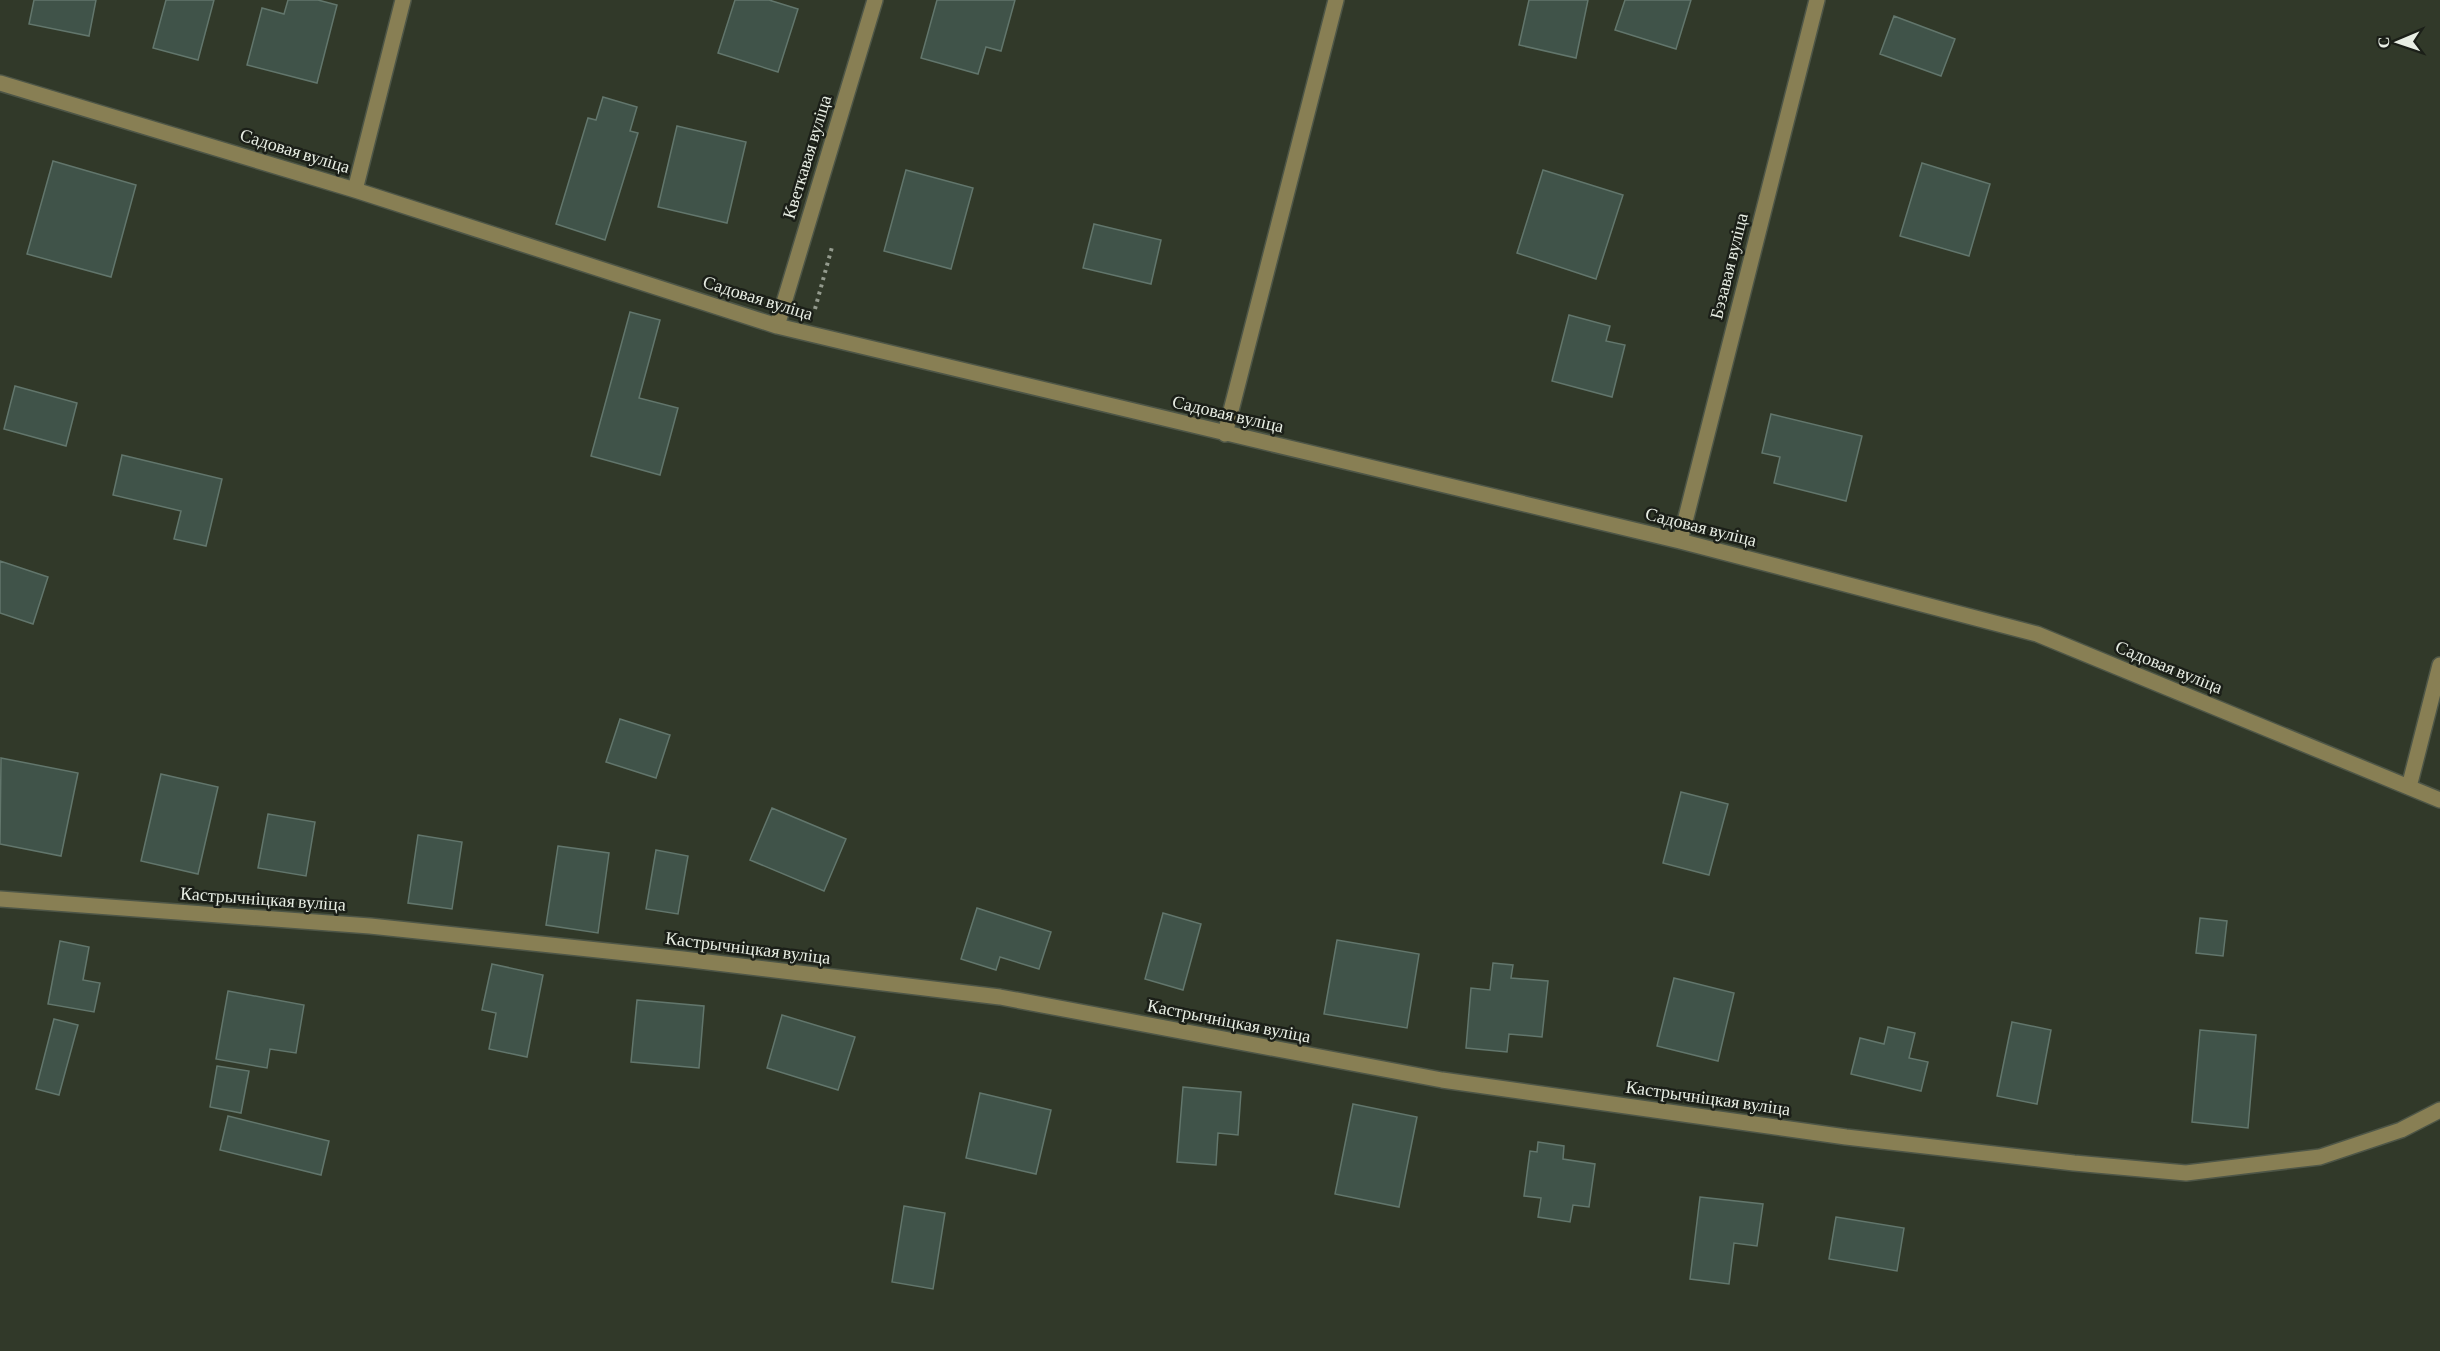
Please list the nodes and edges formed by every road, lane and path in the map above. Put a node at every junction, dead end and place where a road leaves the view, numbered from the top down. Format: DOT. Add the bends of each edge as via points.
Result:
graph roads {
  1 [pos="403,0"];
  2 [pos="875,0"];
  3 [pos="1336,0"];
  4 [pos="1817,0"];
  5 [pos="0,83"];
  6 [pos="355,189"];
  7 [pos="777,326"];
  8 [pos="1225,434"];
  9 [pos="1680,541"];
  10 [pos="2440,665"];
  11 [pos="2409,787"];
  12 [pos="2440,800"];
  13 [pos="0,899"];
  14 [pos="2440,1110"];
  1 -- 6 [label="street"];
  2 -- 7 [label="street, Кветкавая вуліца"];
  3 -- 8 [label="street"];
  4 -- 9 [label="street, Бэзавая вуліца"];
  5 -- 6 [label="street, Садовая вуліца"];
  6 -- 7 [label="street, Садовая вуліца"];
  7 -- 8 [label="street, Садовая вуліца"];
  8 -- 9 [label="street, Садовая вуліца"];
  9 -- 11 [label="street, Садовая вуліца" via="2037,634"];
  10 -- 11 [label="street"];
  11 -- 12 [label="street, Садовая вуліца"];
  13 -- 14 [label="street, Кастрычніцкая вуліца" via="370,926 988,996 1442,1080 1846,1137 2186,1173 2320,1157 2400,1130"];
}
